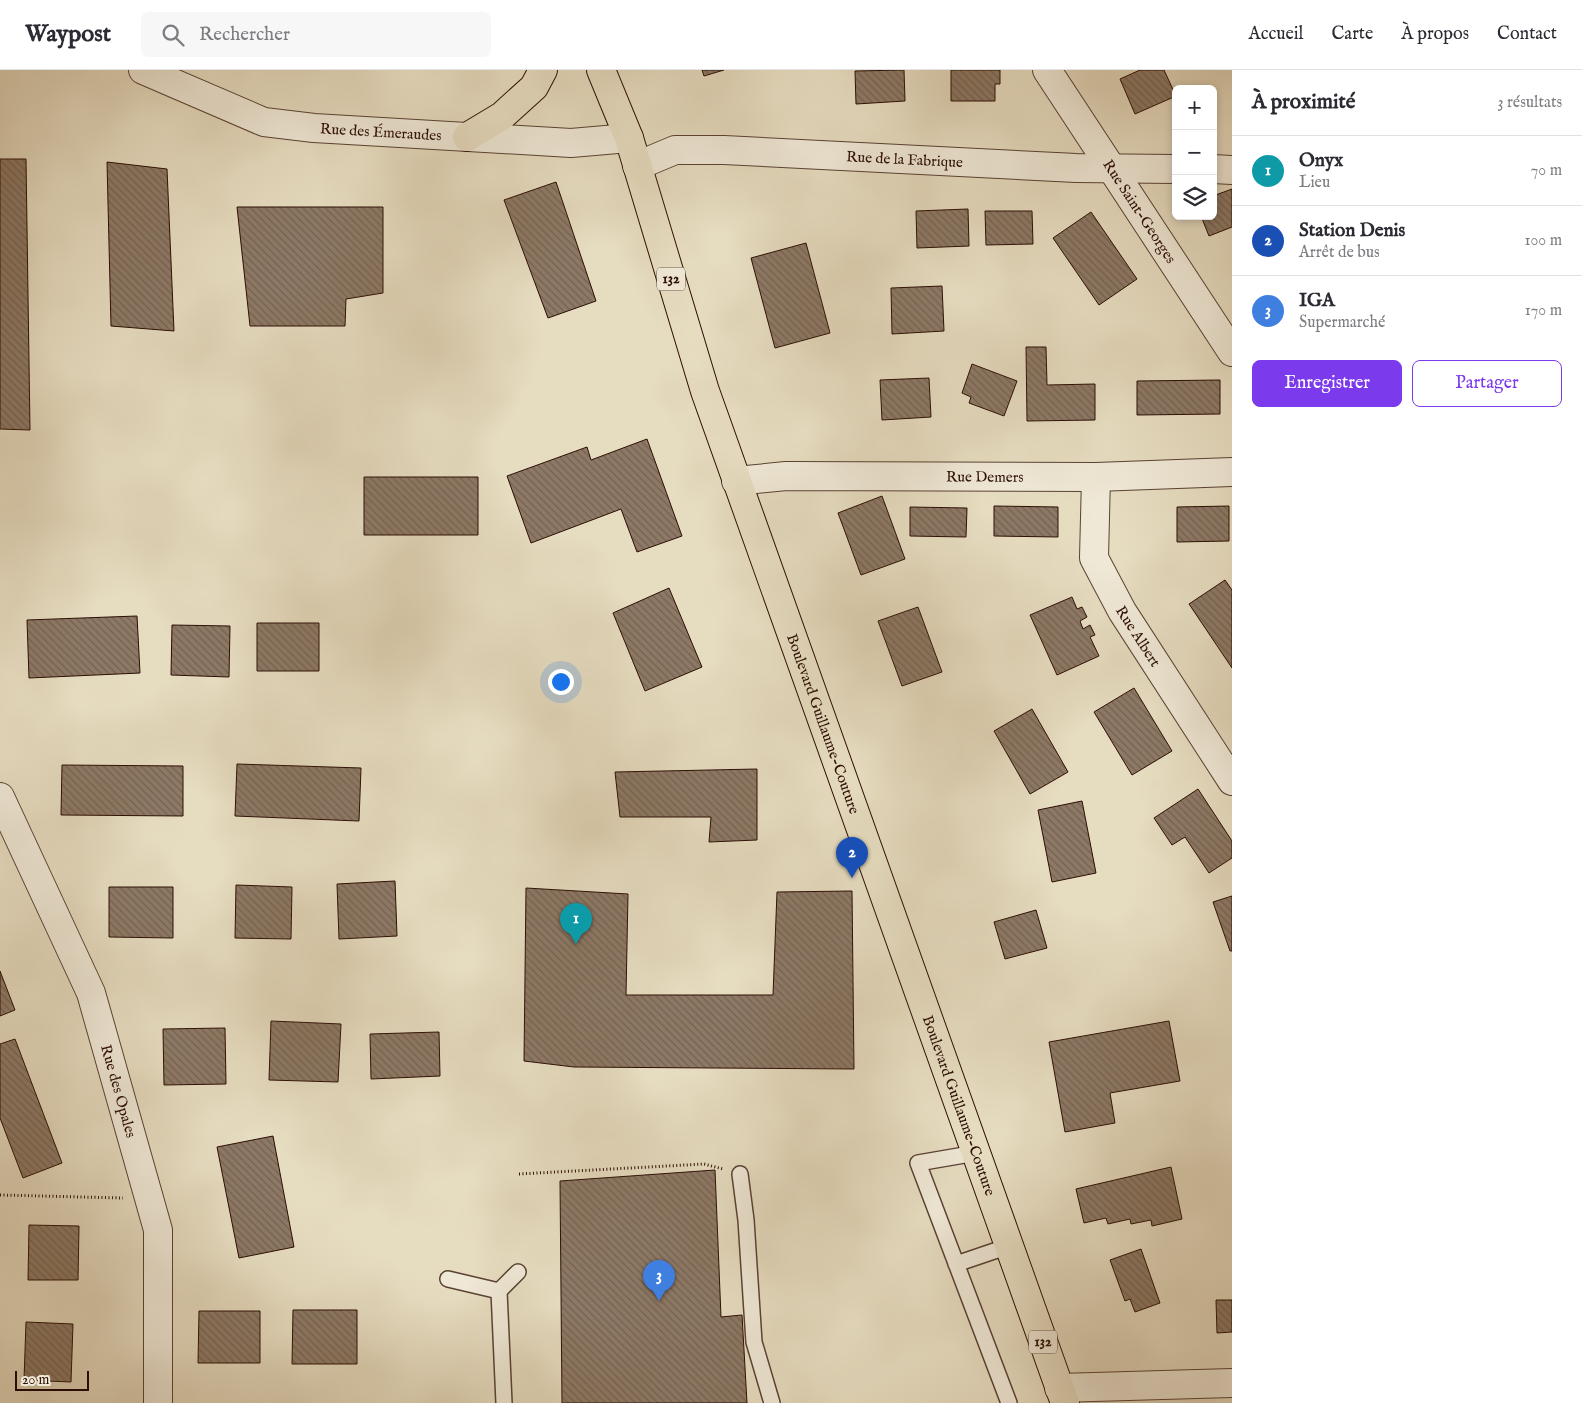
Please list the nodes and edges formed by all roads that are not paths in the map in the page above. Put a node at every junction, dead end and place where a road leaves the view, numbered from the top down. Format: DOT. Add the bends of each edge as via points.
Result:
graph roads {
  1 [pos="143,70"];
  2 [pos="543,70"];
  3 [pos="601,70"];
  4 [pos="1047,70"];
  5 [pos="467,137"];
  6 [pos="629,138"];
  7 [pos="637,166"];
  8 [pos="1111,169"];
  9 [pos="1172,169"];
  10 [pos="1217,170"];
  11 [pos="1232,170"];
  12 [pos="1232,352"];
  13 [pos="1232,472"];
  14 [pos="1096,477"];
  15 [pos="736,482"];
  16 [pos="1232,781"];
  17 [pos="0,796"];
  18 [pos="976,1153"];
  19 [pos="740,1174"];
  20 [pos="1009,1246"];
  21 [pos="956,1264"];
  22 [pos="518,1272"];
  23 [pos="448,1279"];
  24 [pos="499,1291"];
  25 [pos="1232,1384"];
  26 [pos="1062,1395"];
  27 [pos="158,1403"];
  28 [pos="505,1403"];
  29 [pos="772,1403"];
  30 [pos="1009,1403"];
  1 -- 5 [label="street, Rue des Émeraudes" via="264,122"];
  2 -- 5 [label="main road" via="534,87 508,110"];
  3 -- 6 [label="main road, Boulevard Guillaume-Couture / 132"];
  4 -- 8 [label="street, Rue Saint-Georges"];
  5 -- 6 [label="street, Rue des Émeraudes" via="571,142"];
  6 -- 7 [label="main road, Boulevard Guillaume-Couture / 132"];
  7 -- 8 [label="street, Rue de la Fabrique" via="675,150 724,150"];
  7 -- 15 [label="main road, Boulevard Guillaume-Couture / 132"];
  8 -- 9 [label="street, Rue de la Fabrique"];
  8 -- 12 [label="street, Rue Saint-Georges"];
  10 -- 11 [label="street"];
  13 -- 14 [label="street, Rue Demers"];
  14 -- 15 [label="street, Rue Demers" via="786,476"];
  14 -- 16 [label="street, Rue Albert" via="1094,558 1122,612"];
  15 -- 18 [label="main road, Boulevard Guillaume-Couture / 132"];
  17 -- 27 [label="street, Rue des Opales" via="91,993 158,1230"];
  18 -- 20 [label="main road, Boulevard Guillaume-Couture / 132"];
  18 -- 21 [label="lane" via="918,1163"];
  19 -- 29 [label="lane" via="754,1342"];
  20 -- 21 [label="lane"];
  20 -- 26 [label="main road, Boulevard Guillaume-Couture / 132"];
  21 -- 30 [label="lane"];
  22 -- 24 [label="lane"];
  23 -- 24 [label="lane"];
  24 -- 28 [label="lane"];
  25 -- 26 [label="street"];
}
